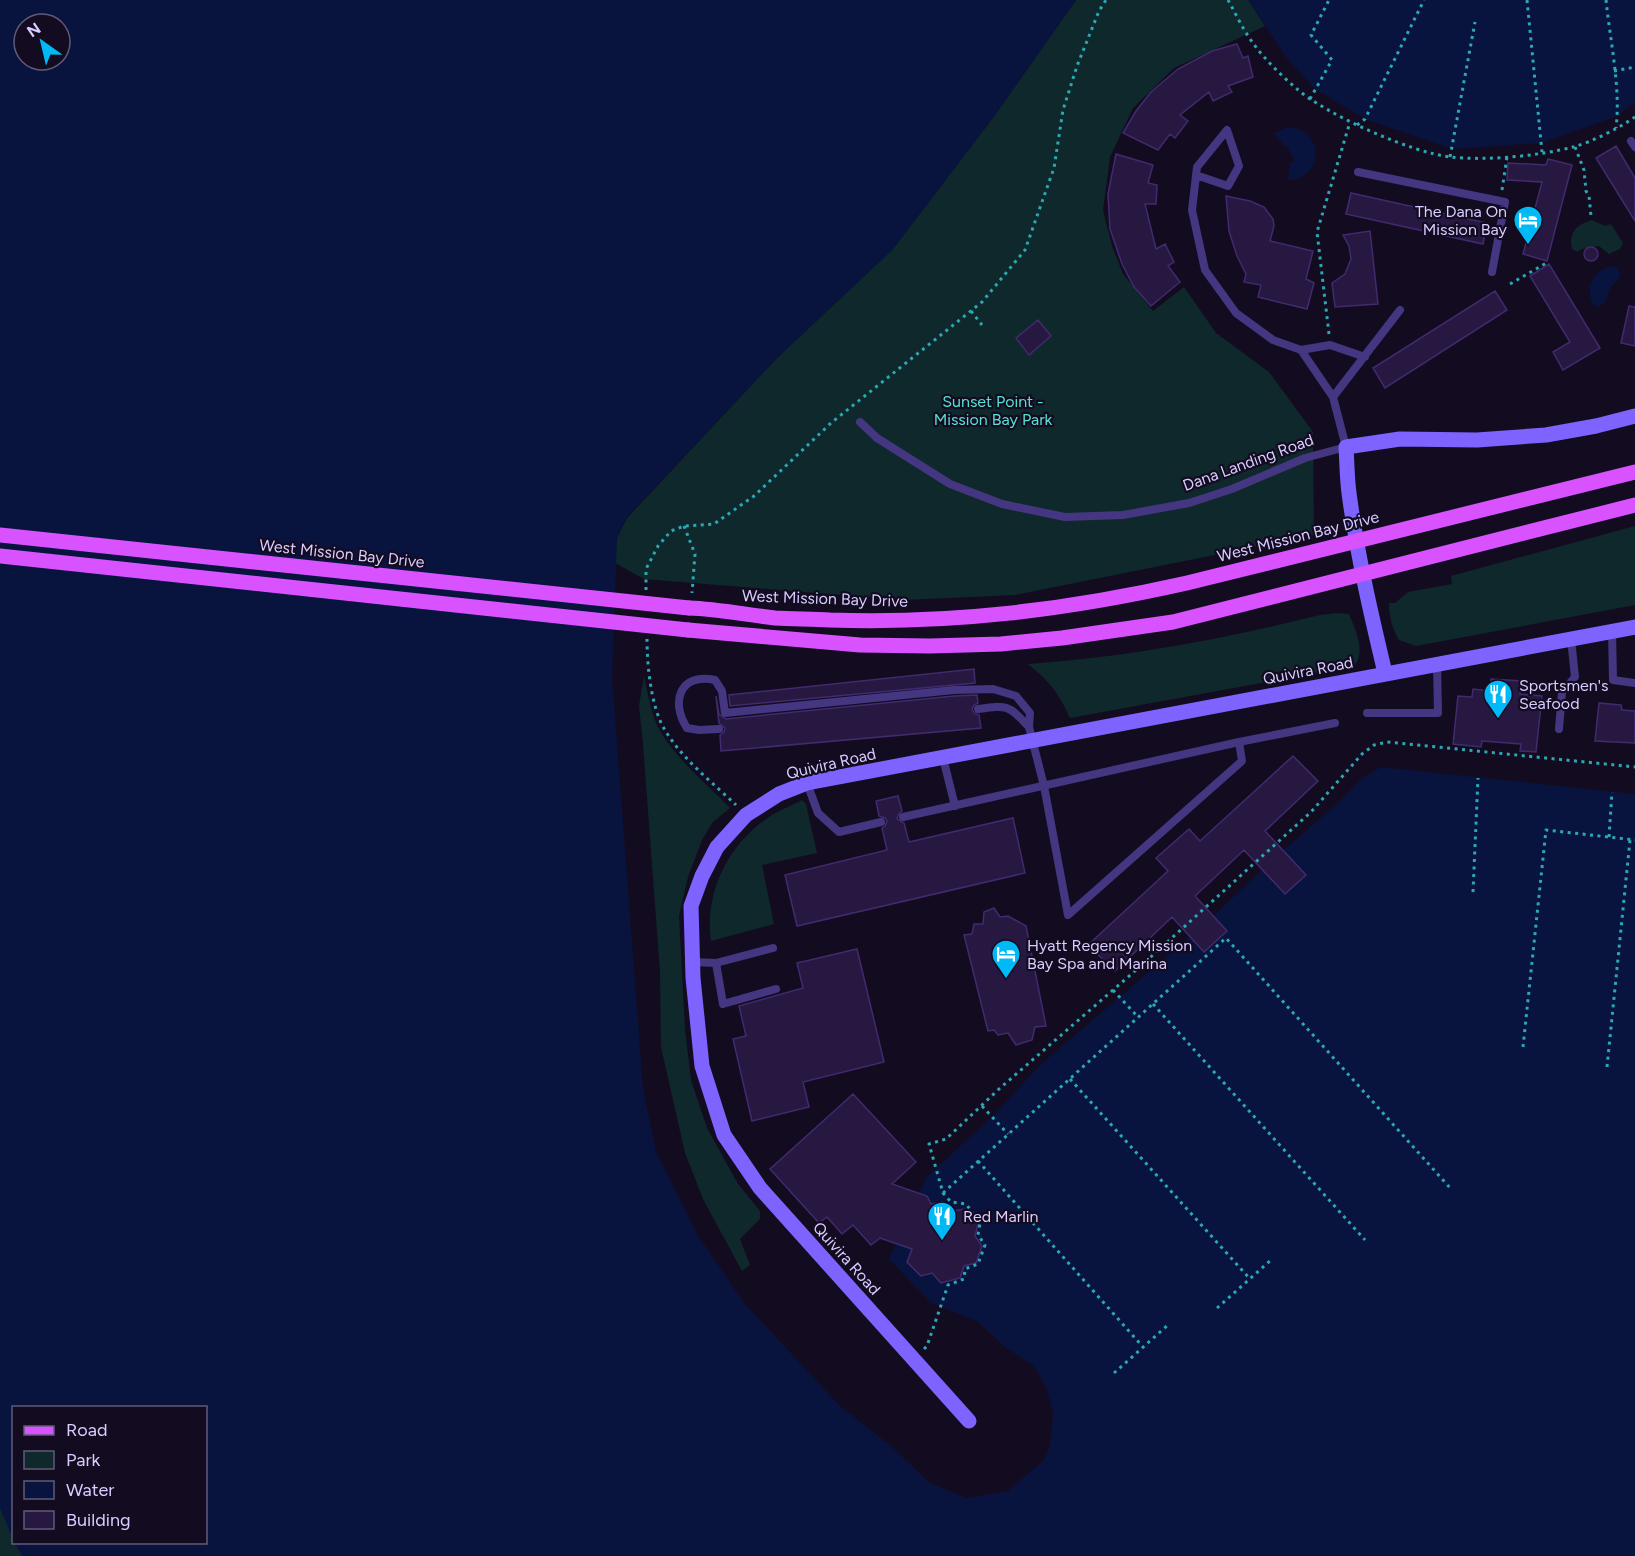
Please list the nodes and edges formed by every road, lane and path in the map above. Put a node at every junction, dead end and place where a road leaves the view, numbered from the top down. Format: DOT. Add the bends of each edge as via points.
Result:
graph roads {
  1 [pos="1228,0"];
  2 [pos="1329,0"];
  3 [pos="1424,0"];
  4 [pos="1527,0"];
  5 [pos="1606,0"];
  6 [pos="1475,22"];
  7 [pos="1635,67"];
  8 [pos="1614,71"];
  9 [pos="1310,99"];
  10 [pos="1635,117"];
  11 [pos="1350,121"];
  12 [pos="1357,125"];
  13 [pos="1616,128"];
  14 [pos="1575,147"];
  15 [pos="1542,152"];
  16 [pos="1450,157"];
  17 [pos="1507,157"];
  18 [pos="1358,172"];
  19 [pos="1196,176"];
  20 [pos="1500,201"];
  21 [pos="1592,216"];
  22 [pos="1548,262"];
  23 [pos="1492,272"];
  24 [pos="1510,284"];
  25 [pos="1400,310"];
  26 [pos="971,311"];
  27 [pos="982,325"];
  28 [pos="1330,345"];
  29 [pos="1301,350"];
  30 [pos="1365,357"];
  31 [pos="1333,397"];
  32 [pos="1635,416"];
  33 [pos="860,422"];
  34 [pos="1346,447"];
  35 [pos="1635,472"];
  36 [pos="1635,505"];
  37 [pos="684,526"];
  38 [pos="0,535"];
  39 [pos="1357,539"];
  40 [pos="0,556"];
  41 [pos="1364,574"];
  42 [pos="691,601"];
  43 [pos="1635,627"];
  44 [pos="1612,631"];
  45 [pos="1570,639"];
  46 [pos="1437,664"];
  47 [pos="1385,673"];
  48 [pos="1635,683"];
  49 [pos="978,709"];
  50 [pos="1367,713"];
  51 [pos="1335,723"];
  52 [pos="719,729"];
  53 [pos="1559,729"];
  54 [pos="1031,734"];
  55 [pos="1239,742"];
  56 [pos="943,758"];
  57 [pos="1635,768"];
  58 [pos="1478,778"];
  59 [pos="807,783"];
  60 [pos="1044,786"];
  61 [pos="1612,792"];
  62 [pos="955,806"];
  63 [pos="903,817"];
  64 [pos="881,822"];
  65 [pos="1608,837"];
  66 [pos="1630,840"];
  67 [pos="1635,840"];
  68 [pos="1473,892"];
  69 [pos="773,948"];
  70 [pos="693,962"];
  71 [pos="716,963"];
  72 [pos="776,989"];
  73 [pos="1113,990"];
  74 [pos="1153,1004"];
  75 [pos="1138,1017"];
  76 [pos="1522,1047"];
  77 [pos="1607,1067"];
  78 [pos="1070,1079"];
  79 [pos="982,1106"];
  80 [pos="1008,1134"];
  81 [pos="978,1161"];
  82 [pos="1451,1189"];
  83 [pos="943,1193"];
  84 [pos="1365,1240"];
  85 [pos="1271,1260"];
  86 [pos="1250,1279"];
  87 [pos="1217,1308"];
  88 [pos="1170,1324"];
  89 [pos="1143,1347"];
  90 [pos="914,1359"];
  91 [pos="1114,1373"];
  92 [pos="969,1421"];
  1 -- 9 [label="path" via="1253,43"];
  2 -- 9 [label="path" via="1311,35 1332,60"];
  3 -- 12 [label="path" via="1365,119"];
  4 -- 15 [label="path"];
  5 -- 8 [label="path"];
  6 -- 16 [label="path"];
  7 -- 8 [label="path"];
  8 -- 13 [label="path"];
  9 -- 11 [label="path"];
  10 -- 13 [label="path"];
  11 -- 12 [label="path"];
  11 -- 28 [label="path" via="1317,232"];
  12 -- 16 [label="path"];
  13 -- 14 [label="path"];
  14 -- 15 [label="path"];
  14 -- 21 [label="path" via="1584,170"];
  15 -- 17 [label="path"];
  16 -- 17 [label="path"];
  17 -- 20 [label="path"];
  18 -- 20 [label="lane"];
  19 -- 19 [label="lane" via="1197,167 1227,130 1239,165 1228,186"];
  19 -- 29 [label="lane" via="1192,210 1206,270 1236,313 1273,340"];
  20 -- 23 [label="lane" via="1505,202"];
  22 -- 24 [label="path"];
  25 -- 30 [label="lane"];
  26 -- 27 [label="path"];
  28 -- 29 [label="lane"];
  28 -- 30 [label="lane"];
  29 -- 31 [label="lane"];
  30 -- 31 [label="lane"];
  31 -- 34 [label="lane"];
  32 -- 34 [label="street, Dana Landing Road" via="1546,435 1477,440 1400,439"];
  33 -- 34 [label="lane, Dana Landing Road" via="877,438 950,484 1002,504 1065,517 1123,515 1188,503 1305,458"];
  34 -- 39 [label="street"];
  35 -- 39 [label="main road, West Mission Bay Drive"];
  36 -- 41 [label="main road"];
  37 -- 42 [label="path" via="695,554"];
  38 -- 42 [label="main road, West Mission Bay Drive, bridge"];
  39 -- 41 [label="street"];
  39 -- 42 [label="main road, West Mission Bay Drive" via="1152,591 1032,612 905,621 776,618"];
  40 -- 41 [label="main road, bridge" via="688,630 860,645 930,646 1001,644 1173,622"];
  41 -- 47 [label="street"];
  43 -- 44 [label="street, Quivira Road"];
  44 -- 45 [label="street, Quivira Road"];
  44 -- 48 [label="lane" via="1613,680"];
  45 -- 46 [label="street, Quivira Road"];
  45 -- 53 [label="lane" via="1575,677 1562,692"];
  46 -- 47 [label="street, Quivira Road"];
  46 -- 50 [label="lane" via="1438,713"];
  47 -- 54 [label="street, Quivira Road"];
  49 -- 54 [label="lane" via="1009,707"];
  51 -- 55 [label="lane"];
  52 -- 54 [label="lane" via="687,728 680,718 680,692 690,681 702,677 715,680 722,692 725,713 993,689 1016,696 1030,713"];
  54 -- 56 [label="street, Quivira Road"];
  54 -- 60 [label="lane"];
  55 -- 60 [label="lane"];
  55 -- 60 [label="lane" via="1242,761 1068,915"];
  56 -- 59 [label="street, Quivira Road"];
  56 -- 62 [label="lane"];
  57 -- 73 [label="path" via="1387,742 1374,745 1311,812"];
  58 -- 68 [label="path"];
  59 -- 64 [label="lane" via="818,813 839,832"];
  59 -- 70 [label="street, Quivira Road" via="779,794 746,815 717,847 692,906"];
  60 -- 62 [label="lane"];
  61 -- 65 [label="path"];
  62 -- 63 [label="lane"];
  65 -- 66 [label="path"];
  65 -- 76 [label="path" via="1546,830"];
  66 -- 67 [label="path"];
  66 -- 77 [label="path"];
  69 -- 71 [label="lane"];
  70 -- 71 [label="lane"];
  70 -- 90 [label="street, Quivira Road" via="702,1066 724,1136 760,1188"];
  71 -- 72 [label="lane" via="723,1004"];
  73 -- 75 [label="path"];
  73 -- 79 [label="path"];
  74 -- 75 [label="path"];
  74 -- 82 [label="path" via="1226,938"];
  74 -- 84 [label="path"];
  75 -- 78 [label="path"];
  78 -- 80 [label="path"];
  78 -- 86 [label="path"];
  79 -- 80 [label="path"];
  79 -- 83 [label="path" via="946,1139 929,1144"];
  80 -- 81 [label="path"];
  81 -- 83 [label="path"];
  81 -- 89 [label="path"];
  83 -- 90 [label="path" via="951,1202 966,1204 981,1223 978,1235 985,1245 978,1264 965,1269 964,1279 948,1285 927,1346"];
  85 -- 86 [label="path"];
  86 -- 87 [label="path"];
  88 -- 89 [label="path"];
  89 -- 91 [label="path"];
  90 -- 92 [label="street, Quivira Road"];
}
